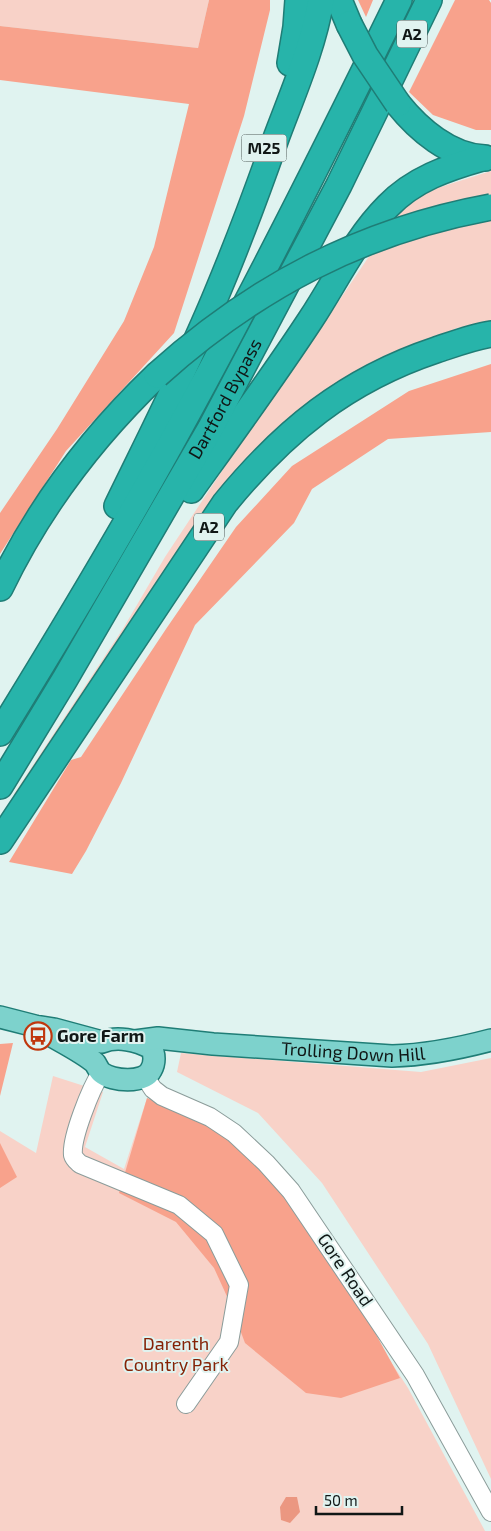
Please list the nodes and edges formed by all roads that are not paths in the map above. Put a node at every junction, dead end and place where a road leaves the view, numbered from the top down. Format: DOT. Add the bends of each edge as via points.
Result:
graph roads {
  1 [pos="298,0"];
  2 [pos="321,0"];
  3 [pos="339,0"];
  4 [pos="399,0"];
  5 [pos="428,0"];
  6 [pos="486,158"];
  7 [pos="491,207"];
  8 [pos="217,294"];
  9 [pos="491,334"];
  10 [pos="0,588"];
  11 [pos="43,662"];
  12 [pos="65,679"];
  13 [pos="0,733"];
  14 [pos="0,786"];
  15 [pos="0,842"];
  16 [pos="0,1017"];
  17 [pos="35,1026"];
  18 [pos="491,1040"];
  19 [pos="135,1041"];
  20 [pos="102,1042"];
  21 [pos="213,1044"];
  22 [pos="98,1068"];
  23 [pos="149,1071"];
  24 [pos="186,1404"];
  25 [pos="491,1512"];
  1 -- 8 [label="highway, M25" via="287,77"];
  2 -- 8 [label="highway" via="304,62"];
  3 -- 6 [label="highway, bridge" via="364,55 415,124 451,148"];
  4 -- 11 [label="highway, Dartford Bypass / A2" via="320,162 192,406"];
  5 -- 12 [label="highway, Dartford Bypass / A2" via="339,185 210,429"];
  6 -- 12 [label="highway" via="444,170 416,184 376,219 292,347 188,495 153,554"];
  7 -- 10 [label="highway, bridge" via="411,226 371,240 301,272 215,326 157,375 68,476 25,540"];
  8 -- 11 [label="highway"];
  9 -- 15 [label="highway, A2" via="406,360 374,375 317,411 283,439 225,503"];
  11 -- 13 [label="highway, Dartford Bypass / A2"];
  12 -- 14 [label="highway, Dartford Bypass / A2"];
  16 -- 17 [label="main road"];
  17 -- 20 [label="main road"];
  17 -- 22 [label="main road"];
  18 -- 21 [label="main road, Trolling Down Hill" via="456,1050 412,1056"];
  19 -- 20 [label="main road"];
  19 -- 21 [label="main road, Trolling Down Hill" via="158,1038"];
  19 -- 23 [label="main road" via="151,1048 154,1056"];
  20 -- 22 [label="main road" via="94,1056"];
  21 -- 23 [label="main road, Trolling Down Hill" via="166,1057"];
  22 -- 23 [label="main road" via="137,1080"];
  22 -- 24 [label="street" via="73,1148 75,1160 178,1205 214,1234 239,1285 229,1342"];
  23 -- 25 [label="street, Gore Road" via="153,1089 210,1117 234,1133 291,1191 415,1375"];
}
